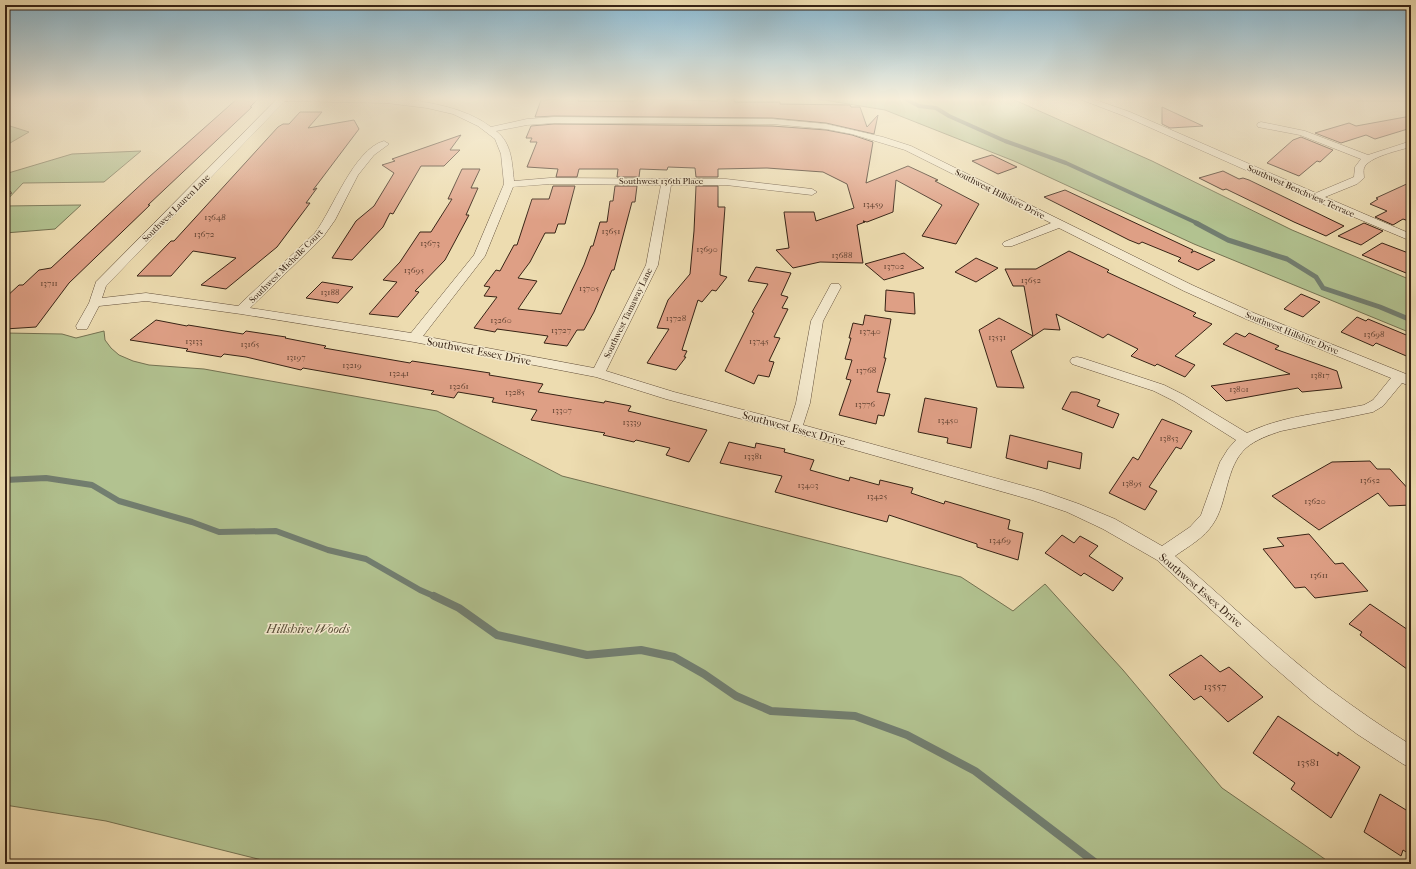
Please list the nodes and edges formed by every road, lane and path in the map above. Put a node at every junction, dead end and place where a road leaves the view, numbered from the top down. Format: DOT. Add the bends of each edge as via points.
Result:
graph roads {
  1 [pos="243,139"];
  2 [pos="499,139"];
  3 [pos="880,139"];
  4 [pos="1183,139"];
  5 [pos="1317,139"];
  6 [pos="384,144"];
  7 [pos="1411,144"];
  8 [pos="1368,158"];
  9 [pos="667,181"];
  10 [pos="509,184"];
  11 [pos="812,192"];
  12 [pos="1315,196"];
  13 [pos="1060,224"];
  14 [pos="1411,238"];
  15 [pos="1008,244"];
  16 [pos="834,287"];
  17 [pos="95,303"];
  18 [pos="242,310"];
  19 [pos="82,326"];
  20 [pos="414,338"];
  21 [pos="1077,361"];
  22 [pos="598,373"];
  23 [pos="1405,379"];
  24 [pos="795,428"];
  25 [pos="1246,439"];
  26 [pos="1163,555"];
  27 [pos="1411,757"];
  1 -- 17 [label="street, Southwest Lauren Lane" via="100,285"];
  2 -- 10 [label="street" via="506,154"];
  3 -- 13 [label="street, Southwest Hillshire Drive" via="908,148"];
  4 -- 12 [label="street, Southwest Benchview Terrace"];
  5 -- 8 [label="street"];
  6 -- 18 [label="street, Southwest Michelle Court" via="360,164 330,220 319,235"];
  7 -- 8 [label="street"];
  8 -- 12 [label="street" via="1360,164 1358,178 1353,182"];
  9 -- 10 [label="street, Southwest 136th Place" via="550,181"];
  9 -- 11 [label="street, Southwest 136th Place" via="744,183"];
  9 -- 22 [label="street, Southwest Tamaway Lane" via="652,265"];
  10 -- 20 [label="street" via="479,256"];
  12 -- 14 [label="street, Southwest Benchview Terrace"];
  13 -- 15 [label="street"];
  13 -- 23 [label="street, Southwest Hillshire Drive" via="1250,316"];
  16 -- 24 [label="street" via="817,320 803,403"];
  17 -- 18 [label="street, Southwest Essex Drive" via="146,297"];
  17 -- 19 [label="street, Southwest Lauren Lane"];
  18 -- 20 [label="street, Southwest Essex Drive"];
  20 -- 22 [label="street, Southwest Essex Drive"];
  21 -- 25 [label="street" via="1159,388"];
  22 -- 24 [label="street, Southwest Essex Drive" via="671,396"];
  23 -- 25 [label="street" via="1368,410 1296,422"];
  24 -- 26 [label="street, Southwest Essex Drive" via="1036,495 1108,524"];
  25 -- 26 [label="street" via="1230,459 1211,514 1202,526"];
  26 -- 27 [label="street, Southwest Essex Drive" via="1320,694 1364,727"];
}
